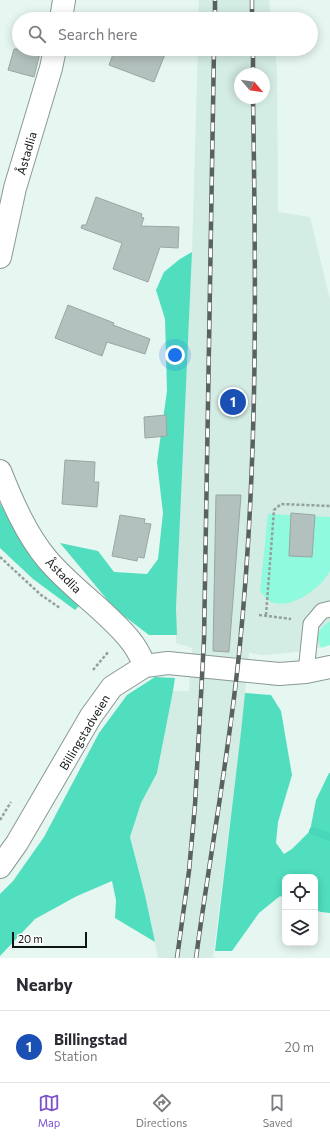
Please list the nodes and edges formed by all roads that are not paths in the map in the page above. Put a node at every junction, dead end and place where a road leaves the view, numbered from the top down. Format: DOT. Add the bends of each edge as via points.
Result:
graph roads {
  1 [pos="64,0"];
  2 [pos="62,12"];
  3 [pos="54,56"];
  4 [pos="0,257"];
  5 [pos="0,471"];
  6 [pos="330,609"];
  7 [pos="145,666"];
  8 [pos="330,668"];
  9 [pos="306,672"];
  10 [pos="0,867"];
  1 -- 2 [label="street"];
  3 -- 4 [label="street, Åstadlia" via="15,188"];
  5 -- 7 [label="street, Åstadlia" via="21,518 47,559 131,640"];
  6 -- 9 [label="lane" via="322,611 311,624"];
  7 -- 9 [label="street, Billingstadveien" via="168,663 279,674"];
  7 -- 10 [label="street, Billingstadveien" via="112,687 91,716 17,843"];
  8 -- 9 [label="street, Billingstadveien"];
}
